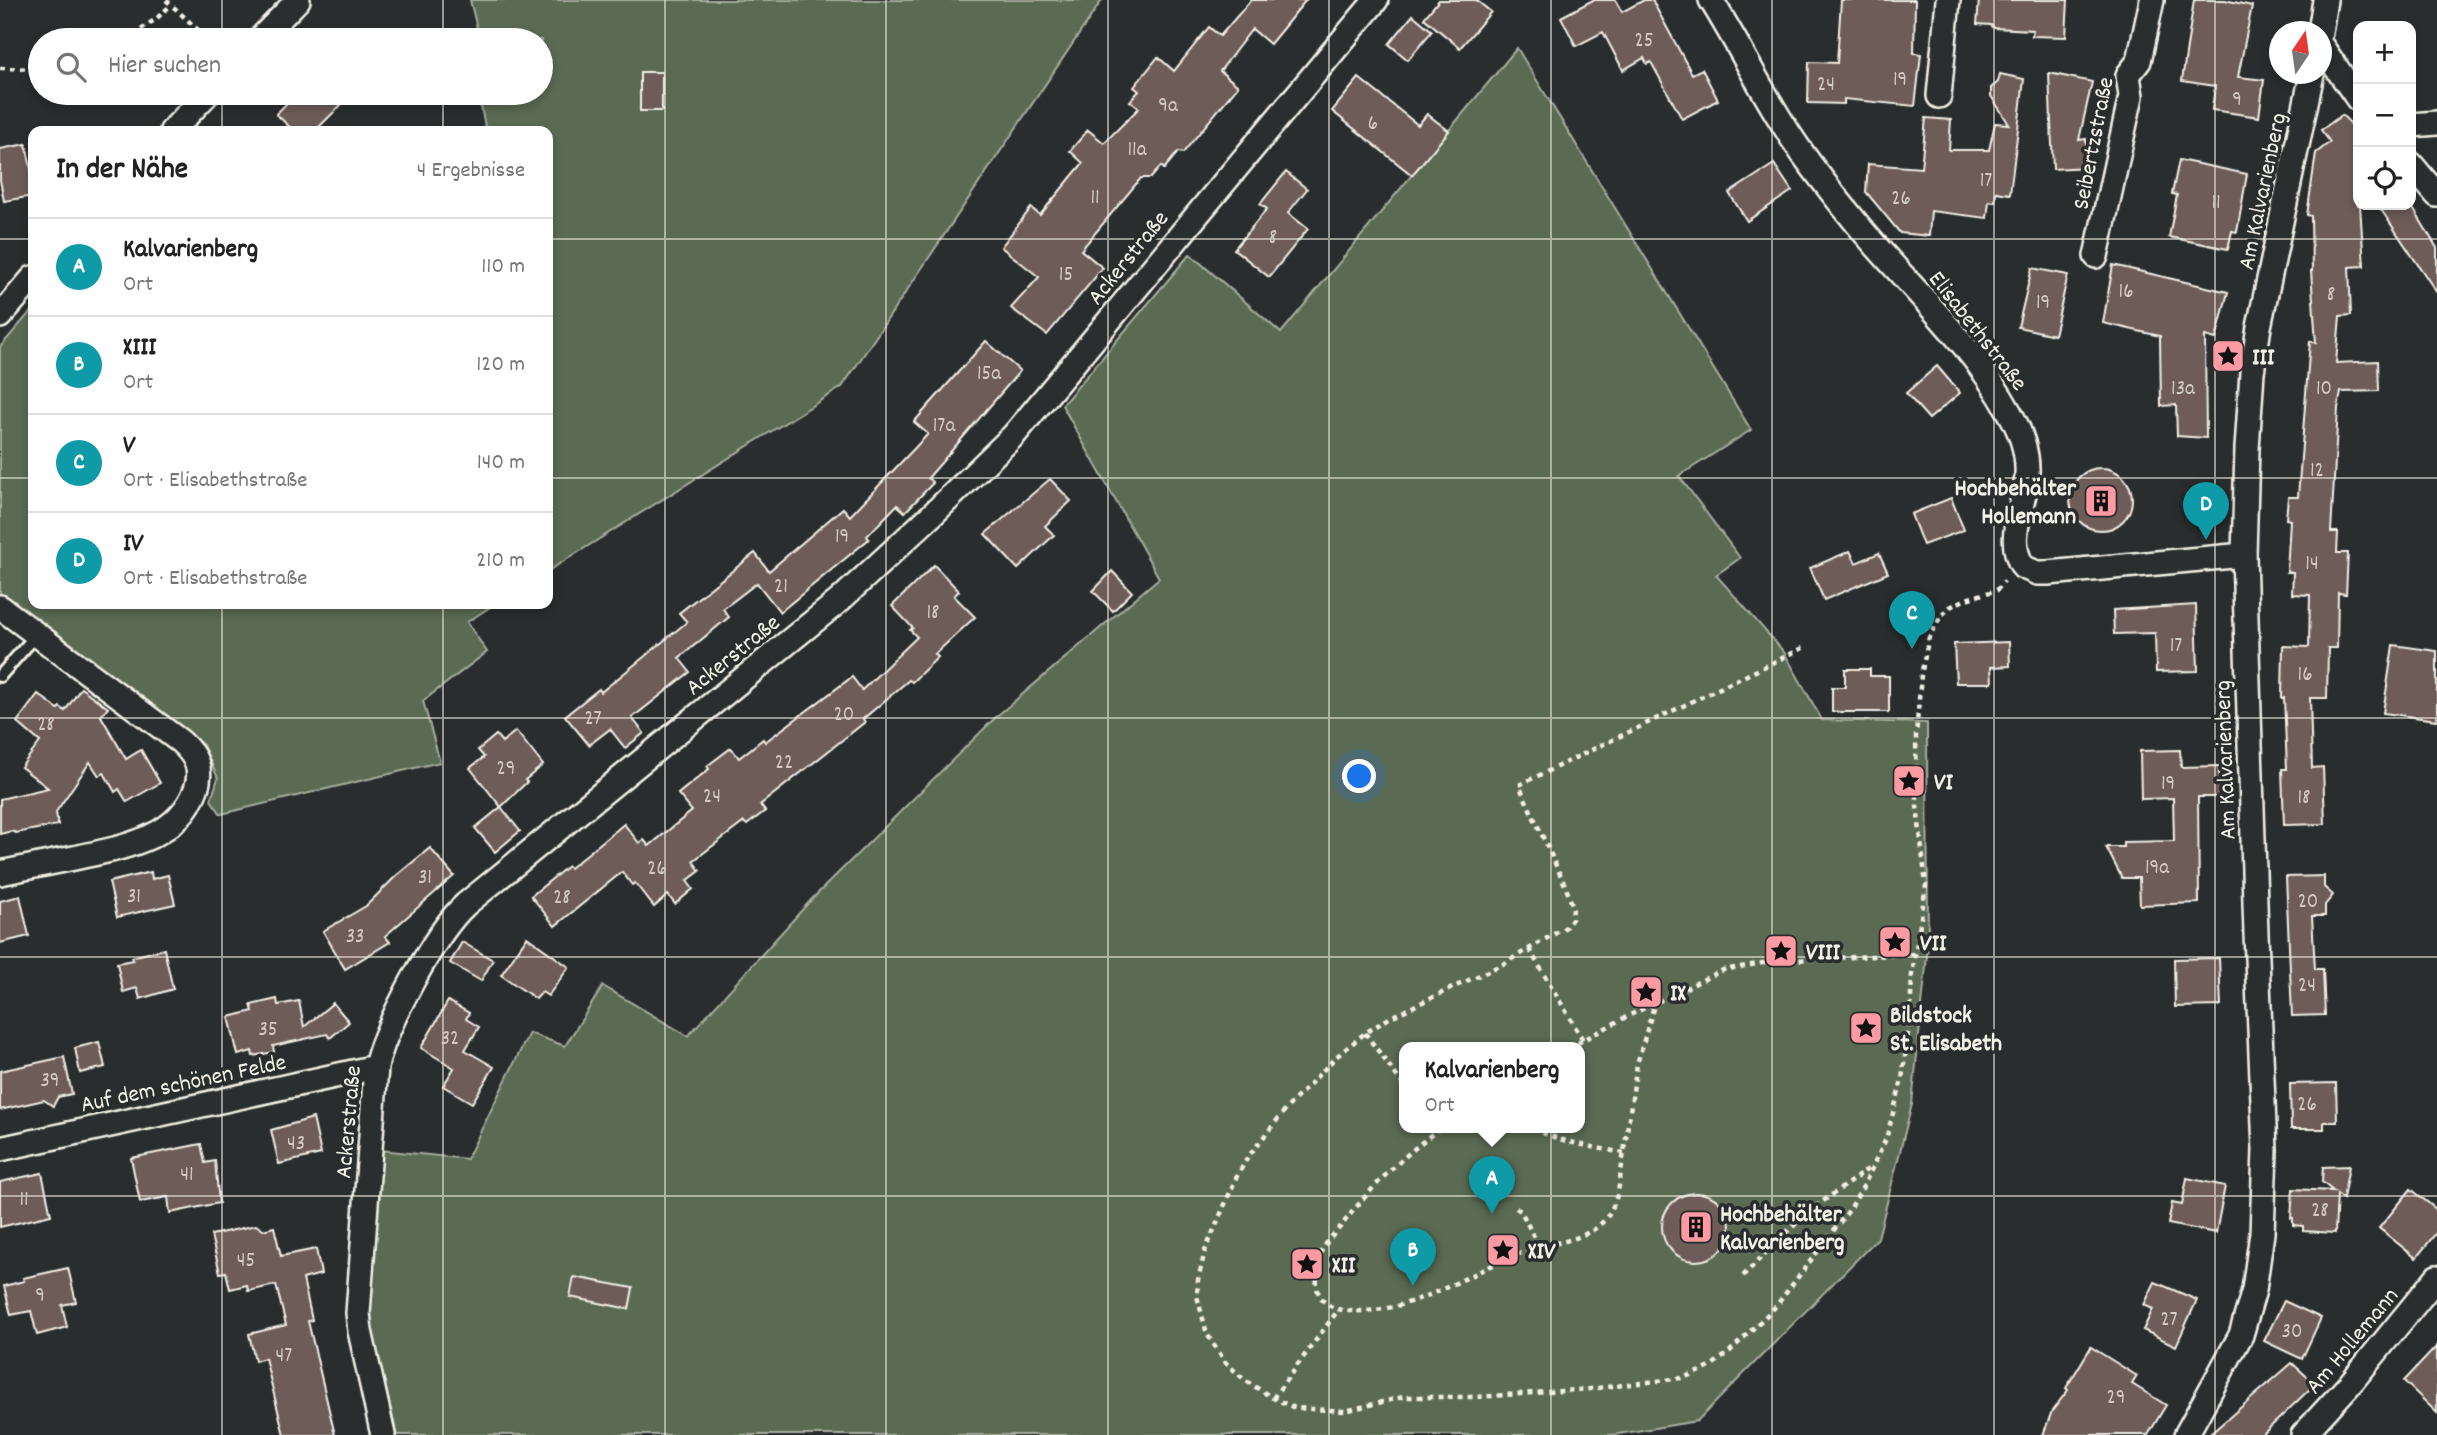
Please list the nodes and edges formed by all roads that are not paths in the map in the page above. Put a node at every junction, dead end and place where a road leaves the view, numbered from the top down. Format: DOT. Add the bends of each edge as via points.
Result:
graph roads {
  1 [pos="298,0"];
  2 [pos="1376,0"];
  3 [pos="1711,0"];
  4 [pos="1948,0"];
  5 [pos="2152,0"];
  6 [pos="2325,0"];
  7 [pos="2322,21"];
  8 [pos="271,28"];
  9 [pos="2332,61"];
  10 [pos="2310,84"];
  11 [pos="2353,92"];
  12 [pos="1939,96"];
  13 [pos="197,105"];
  14 [pos="2437,123"];
  15 [pos="2416,125"];
  16 [pos="177,126"];
  17 [pos="2416,170"];
  18 [pos="2437,195"];
  19 [pos="2096,256"];
  20 [pos="28,284"];
  21 [pos="0,316"];
  22 [pos="2244,555"];
  23 [pos="0,607"];
  24 [pos="37,634"];
  25 [pos="0,676"];
  26 [pos="0,873"];
  27 [pos="376,1067"];
  28 [pos="0,1149"];
  29 [pos="2437,1277"];
  30 [pos="383,1435"];
  31 [pos="2186,1435"];
  32 [pos="2304,1435"];
  1 -- 8 [label="street"];
  2 -- 27 [label="street, Ackerstraße" via="1014,435 979,470 840,600 451,918 390,1029"];
  3 -- 22 [label="street, Elisabethstraße" via="1797,145 1863,231 1986,374 2012,417 2028,462 2015,540 2015,553 2023,567 2048,573"];
  4 -- 12 [label="street"];
  5 -- 19 [label="street, Seibertzstraße" via="2139,61 2128,75 2131,96"];
  6 -- 7 [label="street"];
  9 -- 11 [label="street"];
  10 -- 22 [label="street, Am Kalvarienberg" via="2255,351"];
  13 -- 16 [label="street"];
  14 -- 15 [label="street"];
  17 -- 18 [label="street"];
  20 -- 21 [label="street"];
  22 -- 31 [label="street, Am Kalvarienberg" via="2265,1150 2262,1233 2254,1290 2241,1335"];
  23 -- 24 [label="street"];
  24 -- 25 [label="lane"];
  24 -- 26 [label="street" via="181,742 192,752 200,771 182,814 141,842"];
  27 -- 28 [label="street, Auf dem schönen Felde"];
  27 -- 30 [label="street, Ackerstraße" via="359,1313"];
  29 -- 32 [label="street, Am Hollemann"];
}
